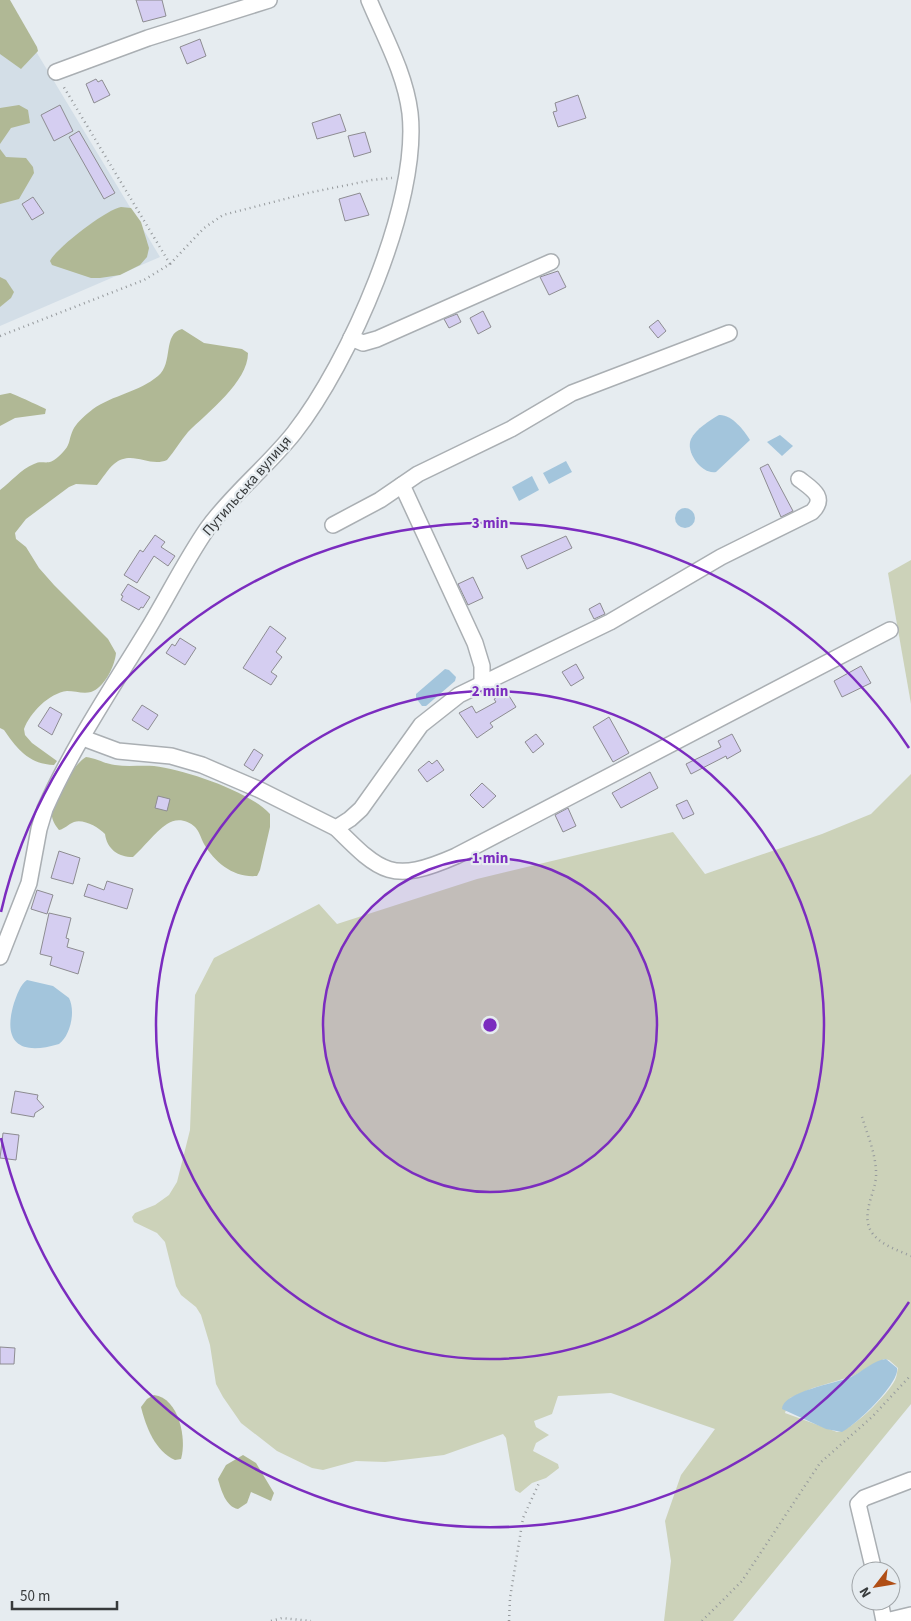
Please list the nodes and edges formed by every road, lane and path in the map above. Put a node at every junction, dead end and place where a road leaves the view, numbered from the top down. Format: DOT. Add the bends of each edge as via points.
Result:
graph roads {
  1 [pos="269,0"];
  2 [pos="369,0"];
  3 [pos="56,72"];
  4 [pos="407,177"];
  5 [pos="550,262"];
  6 [pos="170,264"];
  7 [pos="730,333"];
  8 [pos="0,336"];
  9 [pos="351,338"];
  10 [pos="799,479"];
  11 [pos="402,485"];
  12 [pos="333,525"];
  13 [pos="890,630"];
  14 [pos="482,683"];
  15 [pos="83,738"];
  16 [pos="336,828"];
  17 [pos="0,957"];
  18 [pos="862,1117"];
  19 [pos="911,1256"];
  20 [pos="911,1375"];
  21 [pos="911,1480"];
  22 [pos="539,1483"];
  23 [pos="872,1561"];
  24 [pos="911,1615"];
  25 [pos="271,1621"];
  26 [pos="311,1621"];
  27 [pos="508,1621"];
  28 [pos="702,1621"];
  29 [pos="885,1621"];
  1 -- 3 [label="street" via="148,38"];
  2 -- 4 [label="street, Путильська вулиця" via="407,99 411,142"];
  3 -- 6 [label="path"];
  4 -- 6 [label="path" via="372,180 223,215 204,228"];
  4 -- 9 [label="street, Путильська вулиця" via="381,264"];
  5 -- 9 [label="street" via="377,339 363,343"];
  6 -- 8 [label="path" via="144,280"];
  7 -- 11 [label="street" via="572,393 511,429"];
  9 -- 15 [label="street, Путильська вулиця" via="334,372 295,432 207,529"];
  10 -- 14 [label="street" via="813,490 819,500 816,507 804,516 721,557 610,622"];
  11 -- 12 [label="street"];
  11 -- 14 [label="street" via="475,643 482,666"];
  13 -- 16 [label="street" via="437,864 408,871 386,869 368,860"];
  14 -- 16 [label="street" via="459,695 426,720 361,809"];
  15 -- 16 [label="street" via="118,752 170,756 202,765"];
  15 -- 17 [label="street, Путильська вулиця" via="44,809 29,883"];
  18 -- 19 [label="path" via="876,1164 868,1210 869,1229 877,1240"];
  20 -- 28 [label="path" via="872,1417 820,1463 742,1581"];
  21 -- 23 [label="street" via="864,1498 858,1504"];
  22 -- 27 [label="path" via="523,1518"];
  24 -- 29 [label="street"];
  25 -- 26 [label="path" via="291,1618"];
}
